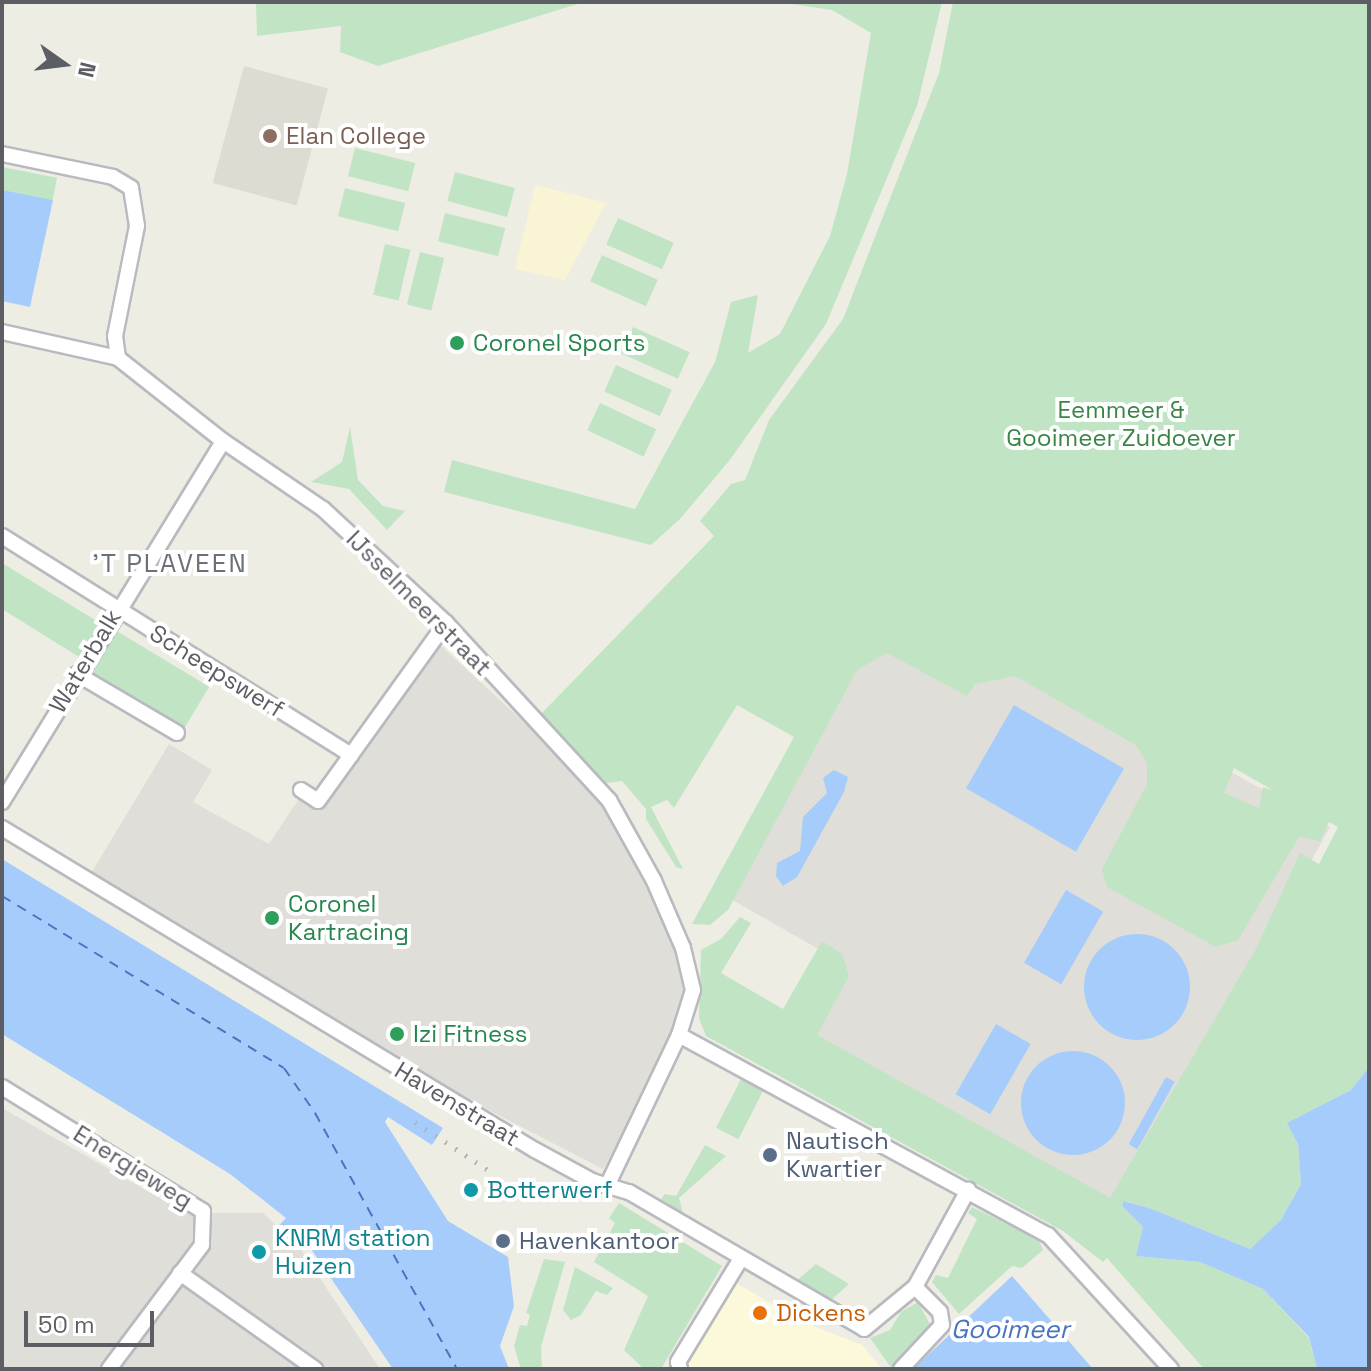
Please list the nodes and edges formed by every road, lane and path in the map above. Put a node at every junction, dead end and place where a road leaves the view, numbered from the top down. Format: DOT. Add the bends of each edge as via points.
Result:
graph roads {
  1 [pos="2,154"];
  2 [pos="2,332"];
  3 [pos="118,358"];
  4 [pos="223,441"];
  5 [pos="2,536"];
  6 [pos="117,609"];
  7 [pos="446,623"];
  8 [pos="77,674"];
  9 [pos="177,733"];
  10 [pos="351,755"];
  11 [pos="301,790"];
  12 [pos="2,802"];
  13 [pos="2,828"];
  14 [pos="679,1035"];
  15 [pos="2,1087"];
  16 [pos="607,1186"];
  17 [pos="968,1190"];
  18 [pos="740,1260"];
  19 [pos="180,1273"];
  20 [pos="915,1287"];
  21 [pos="109,1369"];
  22 [pos="315,1369"];
  23 [pos="680,1369"];
  24 [pos="901,1369"];
  25 [pos="1171,1369"];
  1 -- 3 [label="street" via="113,177 131,188 137,226 115,336"];
  2 -- 3 [label="street"];
  3 -- 4 [label="street, IJsselmeerstraat"];
  4 -- 6 [label="street, Waterbalk"];
  4 -- 7 [label="street, IJsselmeerstraat" via="323,509"];
  5 -- 6 [label="street, Scheepswerf"];
  6 -- 8 [label="street, Waterbalk"];
  6 -- 10 [label="street, Scheepswerf"];
  7 -- 10 [label="street"];
  7 -- 14 [label="street, IJsselmeerstraat" via="609,800 654,881 683,948 693,990"];
  8 -- 9 [label="street"];
  8 -- 12 [label="street, Waterbalk"];
  10 -- 11 [label="street" via="318,801"];
  13 -- 16 [label="street, Havenstraat" via="535,1150"];
  14 -- 16 [label="street, IJsselmeerstraat"];
  14 -- 17 [label="street"];
  15 -- 19 [label="street, Energieweg" via="203,1211 205,1237"];
  16 -- 18 [label="street, Havenstraat" via="629,1192"];
  17 -- 20 [label="street"];
  17 -- 25 [label="street" via="1048,1235"];
  18 -- 20 [label="street, Havenstraat" via="864,1329"];
  18 -- 23 [label="street" via="678,1362"];
  19 -- 21 [label="street, Energieweg"];
  19 -- 22 [label="street"];
  20 -- 24 [label="street" via="940,1312 942,1325"];
}
